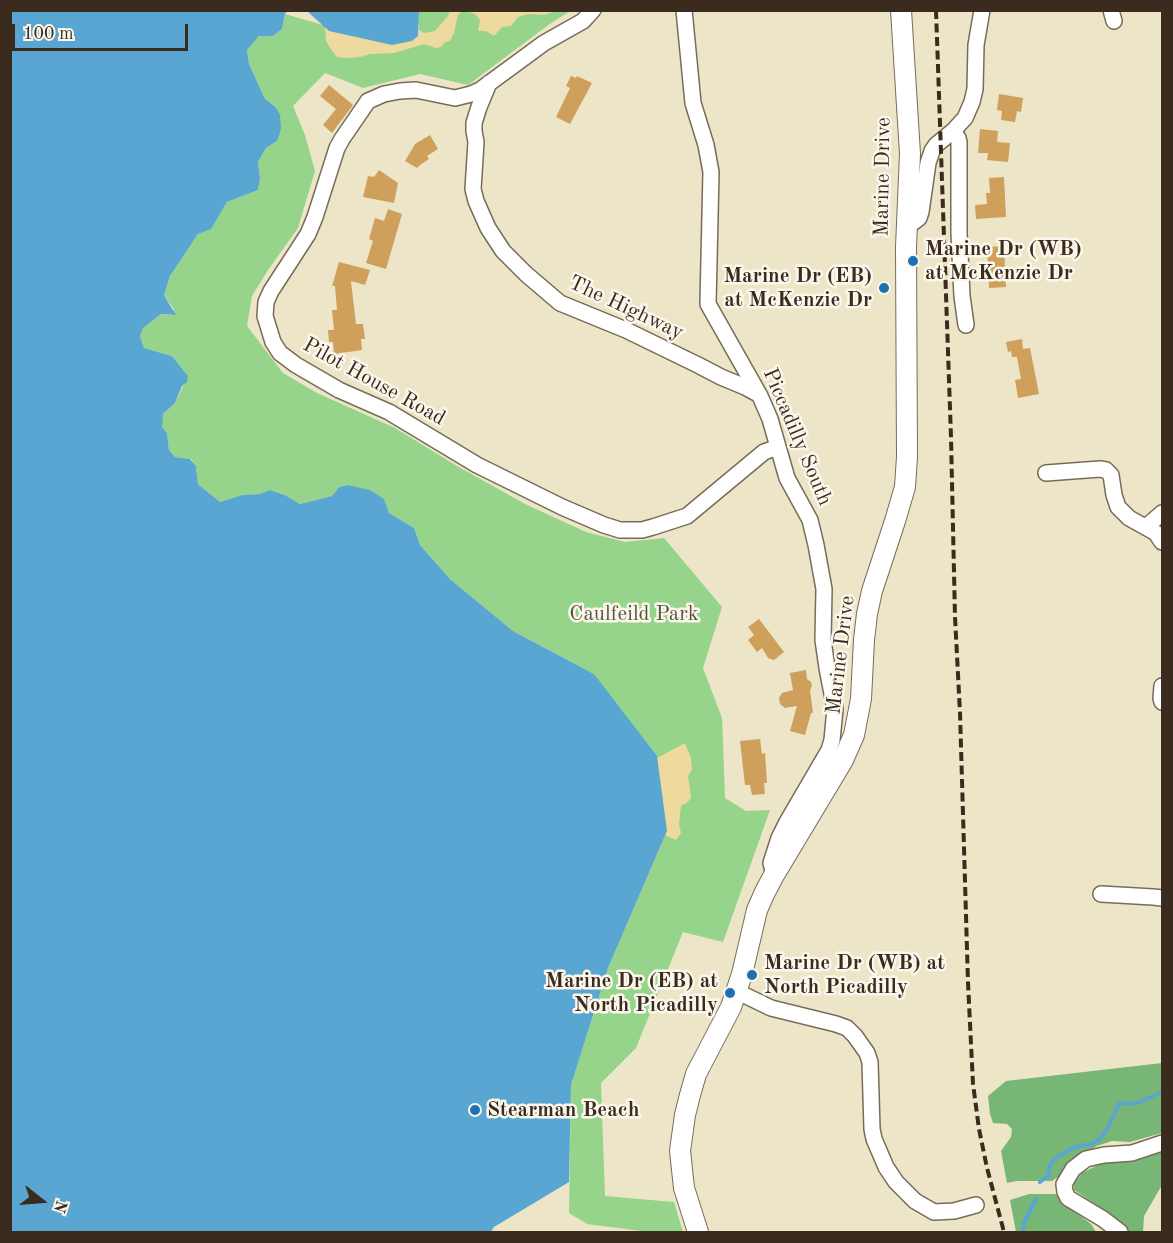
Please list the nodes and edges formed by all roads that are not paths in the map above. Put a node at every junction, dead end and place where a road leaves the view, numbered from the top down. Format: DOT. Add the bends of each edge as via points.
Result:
graph roads {
  1 [pos="593,10"];
  2 [pos="684,10"];
  3 [pos="901,10"];
  4 [pos="982,10"];
  5 [pos="490,82"];
  6 [pos="455,98"];
  7 [pos="474,131"];
  8 [pos="952,131"];
  9 [pos="907,227"];
  10 [pos="966,325"];
  11 [pos="760,396"];
  12 [pos="778,447"];
  13 [pos="1046,473"];
  14 [pos="1162,513"];
  15 [pos="1146,527"];
  16 [pos="1162,542"];
  17 [pos="1162,686"];
  18 [pos="1162,702"];
  19 [pos="774,874"];
  20 [pos="1101,894"];
  21 [pos="1162,898"];
  22 [pos="736,991"];
  23 [pos="1162,1143"];
  24 [pos="976,1205"];
  25 [pos="698,1233"];
  26 [pos="1120,1233"];
  1 -- 5 [label="street" via="583,21"];
  2 -- 11 [label="street, Piccadilly South" via="693,102 711,172 708,304"];
  3 -- 9 [label="main road, Marine Drive" via="910,154"];
  4 -- 8 [label="street" via="972,102 965,118"];
  5 -- 6 [label="street" via="471,94"];
  5 -- 7 [label="street, The Highway" via="476,115"];
  6 -- 7 [label="street, The Highway" via="466,111"];
  6 -- 12 [label="street, Pilot House Road" via="416,90 384,94 368,101 337,148 308,234 266,302 265,316 280,352 339,390 389,412 477,465 583,517 620,530 642,530 687,516 764,453"];
  7 -- 11 [label="street, The Highway" via="476,201 503,251 526,274 560,303 626,330"];
  8 -- 9 [label="street" via="932,151 921,212"];
  8 -- 10 [label="street" via="959,142 959,233"];
  9 -- 19 [label="main road, Marine Drive" via="904,487 867,614 857,726 843,760"];
  11 -- 12 [label="street, Piccadilly South"];
  12 -- 19 [label="street, Piccadilly South" via="787,478 810,520 816,545 824,589 824,640 835,720 829,750 775,850 771,863"];
  13 -- 15 [label="street" via="1106,470 1111,475 1118,507"];
  14 -- 15 [label="street"];
  15 -- 16 [label="street"];
  17 -- 18 [label="street"];
  19 -- 22 [label="main road, Marine Drive" via="757,910"];
  20 -- 21 [label="street"];
  22 -- 24 [label="street" via="771,1008 847,1028 870,1062 874,1139 896,1182 915,1201 934,1212"];
  22 -- 25 [label="main road, Marine Drive" via="696,1074 685,1115 680,1150 684,1188"];
  23 -- 26 [label="street" via="1132,1153 1086,1160 1073,1169 1064,1184 1068,1198"];
}
